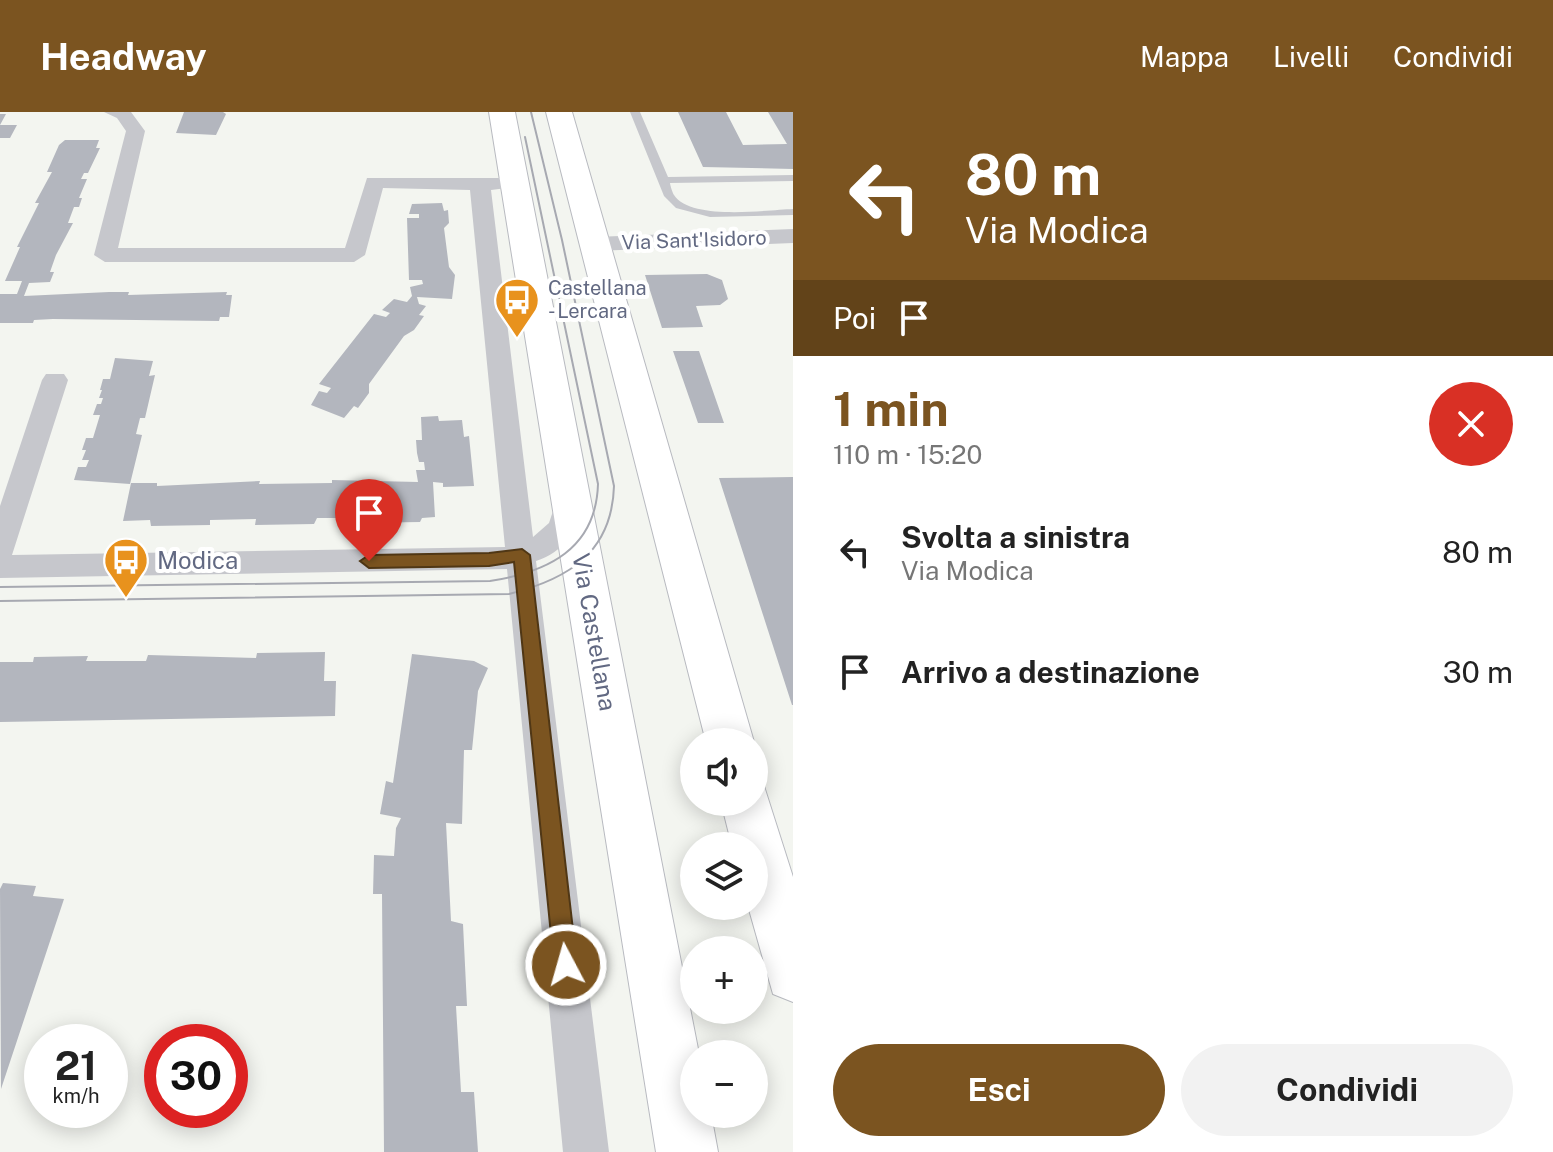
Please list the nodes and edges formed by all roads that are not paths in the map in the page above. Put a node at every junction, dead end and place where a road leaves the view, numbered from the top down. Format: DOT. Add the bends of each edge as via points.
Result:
graph roads {
  1 [pos="113,112"];
  2 [pos="502,112"];
  3 [pos="559,112"];
  4 [pos="635,112"];
  5 [pos="793,178"];
  6 [pos="664,180"];
  7 [pos="497,184"];
  8 [pos="793,212"];
  9 [pos="793,236"];
  10 [pos="595,244"];
  11 [pos="55,380"];
  12 [pos="571,494"];
  13 [pos="0,550"];
  14 [pos="522,555"];
  15 [pos="0,567"];
  16 [pos="726,728"];
  17 [pos="750,816"];
  18 [pos="793,974"];
  19 [pos="586,1152"];
  20 [pos="687,1152"];
  1 -- 7 [label="street" via="123,114 136,131 105,255 354,255 374,182"];
  2 -- 7 [label="main road, Via Castellana"];
  3 -- 10 [label="main road"];
  4 -- 6 [label="lane"];
  5 -- 6 [label="lane"];
  6 -- 8 [label="lane" via="669,197 706,214"];
  7 -- 12 [label="main road, Via Castellana"];
  7 -- 14 [label="street"];
  9 -- 10 [label="street, Via Sant'Isidoro"];
  10 -- 16 [label="main road"];
  11 -- 13 [label="street"];
  12 -- 14 [label="street" via="561,531"];
  12 -- 20 [label="main road, Via Castellana"];
  14 -- 15 [label="street" via="489,560"];
  14 -- 19 [label="street"];
  17 -- 18 [label="main road"];
}
